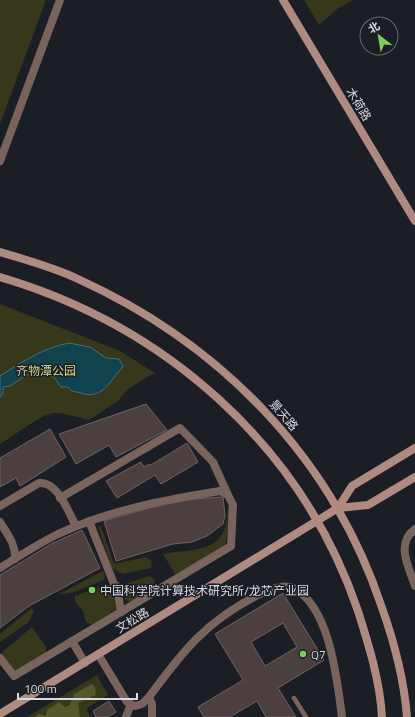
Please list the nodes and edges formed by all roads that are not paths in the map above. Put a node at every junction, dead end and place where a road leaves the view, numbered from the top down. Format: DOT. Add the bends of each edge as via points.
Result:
graph roads {
  1 [pos="60,0"];
  2 [pos="283,0"];
  3 [pos="0,161"];
  4 [pos="415,221"];
  5 [pos="0,252"];
  6 [pos="0,278"];
  7 [pos="415,448"];
  8 [pos="415,477"];
  9 [pos="228,495"];
  10 [pos="60,498"];
  11 [pos="0,506"];
  12 [pos="338,508"];
  13 [pos="89,521"];
  14 [pos="318,521"];
  15 [pos="0,522"];
  16 [pos="76,526"];
  17 [pos="415,529"];
  18 [pos="15,559"];
  19 [pos="0,568"];
  20 [pos="415,586"];
  21 [pos="121,612"];
  22 [pos="72,641"];
  23 [pos="98,654"];
  24 [pos="0,658"];
  25 [pos="85,663"];
  26 [pos="149,697"];
  27 [pos="294,698"];
  28 [pos="131,704"];
  29 [pos="0,714"];
  30 [pos="126,717"];
  31 [pos="152,717"];
  32 [pos="306,717"];
  33 [pos="342,717"];
  34 [pos="382,717"];
  35 [pos="407,717"];
  1 -- 3 [label="street"];
  2 -- 4 [label="street, 木荷路"];
  5 -- 12 [label="street, 景天路" via="77,278 180,336 245,389 304,457"];
  6 -- 14 [label="street" via="67,300 166,356 228,407 256,437 285,472"];
  7 -- 12 [label="street, 文松路" via="352,486"];
  8 -- 12 [label="street, 文松路" via="368,505"];
  9 -- 10 [label="street" via="213,462 180,428"];
  9 -- 13 [label="street" via="220,491 163,500"];
  9 -- 21 [label="street" via="233,505 231,546"];
  10 -- 11 [label="street" via="55,489 44,482"];
  10 -- 16 [label="street"];
  12 -- 14 [label="street, 文松路"];
  12 -- 35 [label="street, 景天路" via="364,560 389,628 399,664"];
  13 -- 16 [label="street"];
  13 -- 21 [label="street" via="117,586"];
  14 -- 23 [label="street, 文松路"];
  14 -- 34 [label="street" via="342,570 366,635 375,669"];
  15 -- 18 [label="street" via="14,545"];
  16 -- 18 [label="street"];
  17 -- 20 [label="street" via="407,537 404,548"];
  18 -- 19 [label="street"];
  21 -- 22 [label="street"];
  22 -- 24 [label="street" via="14,676"];
  22 -- 25 [label="street"];
  23 -- 25 [label="street, 文松路"];
  23 -- 28 [label="street" via="127,702"];
  25 -- 29 [label="street, 文松路"];
  26 -- 28 [label="street" via="142,704"];
  26 -- 31 [label="street"];
  26 -- 33 [label="street" via="186,648 211,624 237,606 261,594 289,587 306,599 323,627 337,677"];
  27 -- 32 [label="lane"];
  28 -- 30 [label="street"];
}
